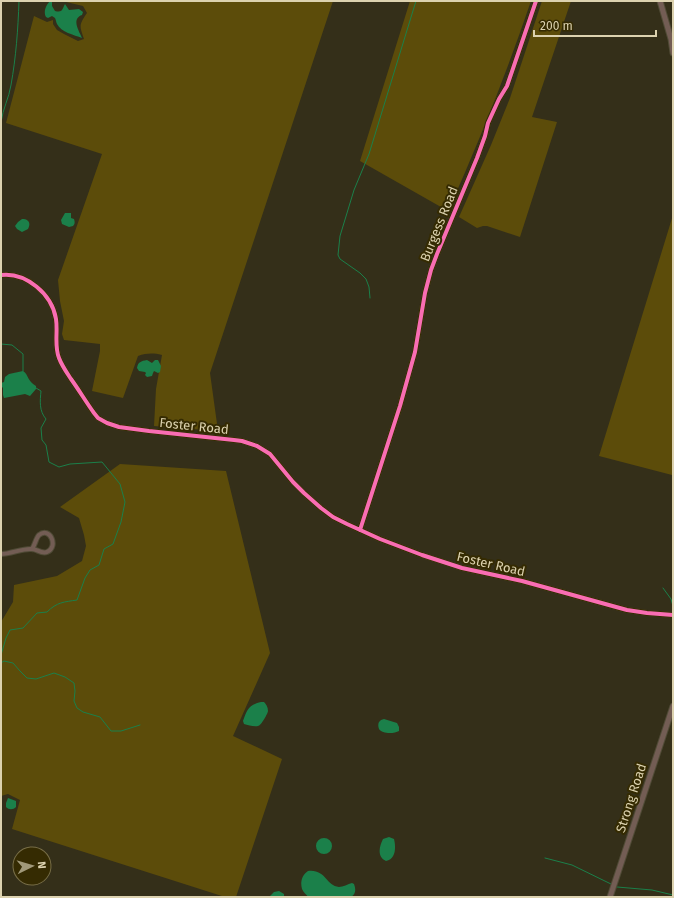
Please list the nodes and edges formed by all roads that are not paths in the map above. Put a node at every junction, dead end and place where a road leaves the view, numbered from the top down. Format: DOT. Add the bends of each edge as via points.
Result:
graph roads {
  1 [pos="536,1"];
  2 [pos="660,1"];
  3 [pos="673,53"];
  4 [pos="1,275"];
  5 [pos="360,530"];
  6 [pos="32,549"];
  7 [pos="1,554"];
  8 [pos="673,615"];
  9 [pos="673,706"];
  10 [pos="610,897"];
  1 -- 5 [label="street, Burgess Road" via="507,86 488,123 477,158 431,270 415,352"];
  2 -- 3 [label="street"];
  4 -- 5 [label="street, Foster Road" via="11,274 29,280 49,301 56,316 56,347 59,358 98,418 123,428 242,441 257,446 267,452 293,482 321,508"];
  5 -- 8 [label="street, Foster Road" via="462,568 638,612"];
  6 -- 6 [label="street" via="41,534 48,534 52,538 53,544 47,552"];
  6 -- 7 [label="street"];
  9 -- 10 [label="street, Strong Road"];
}
